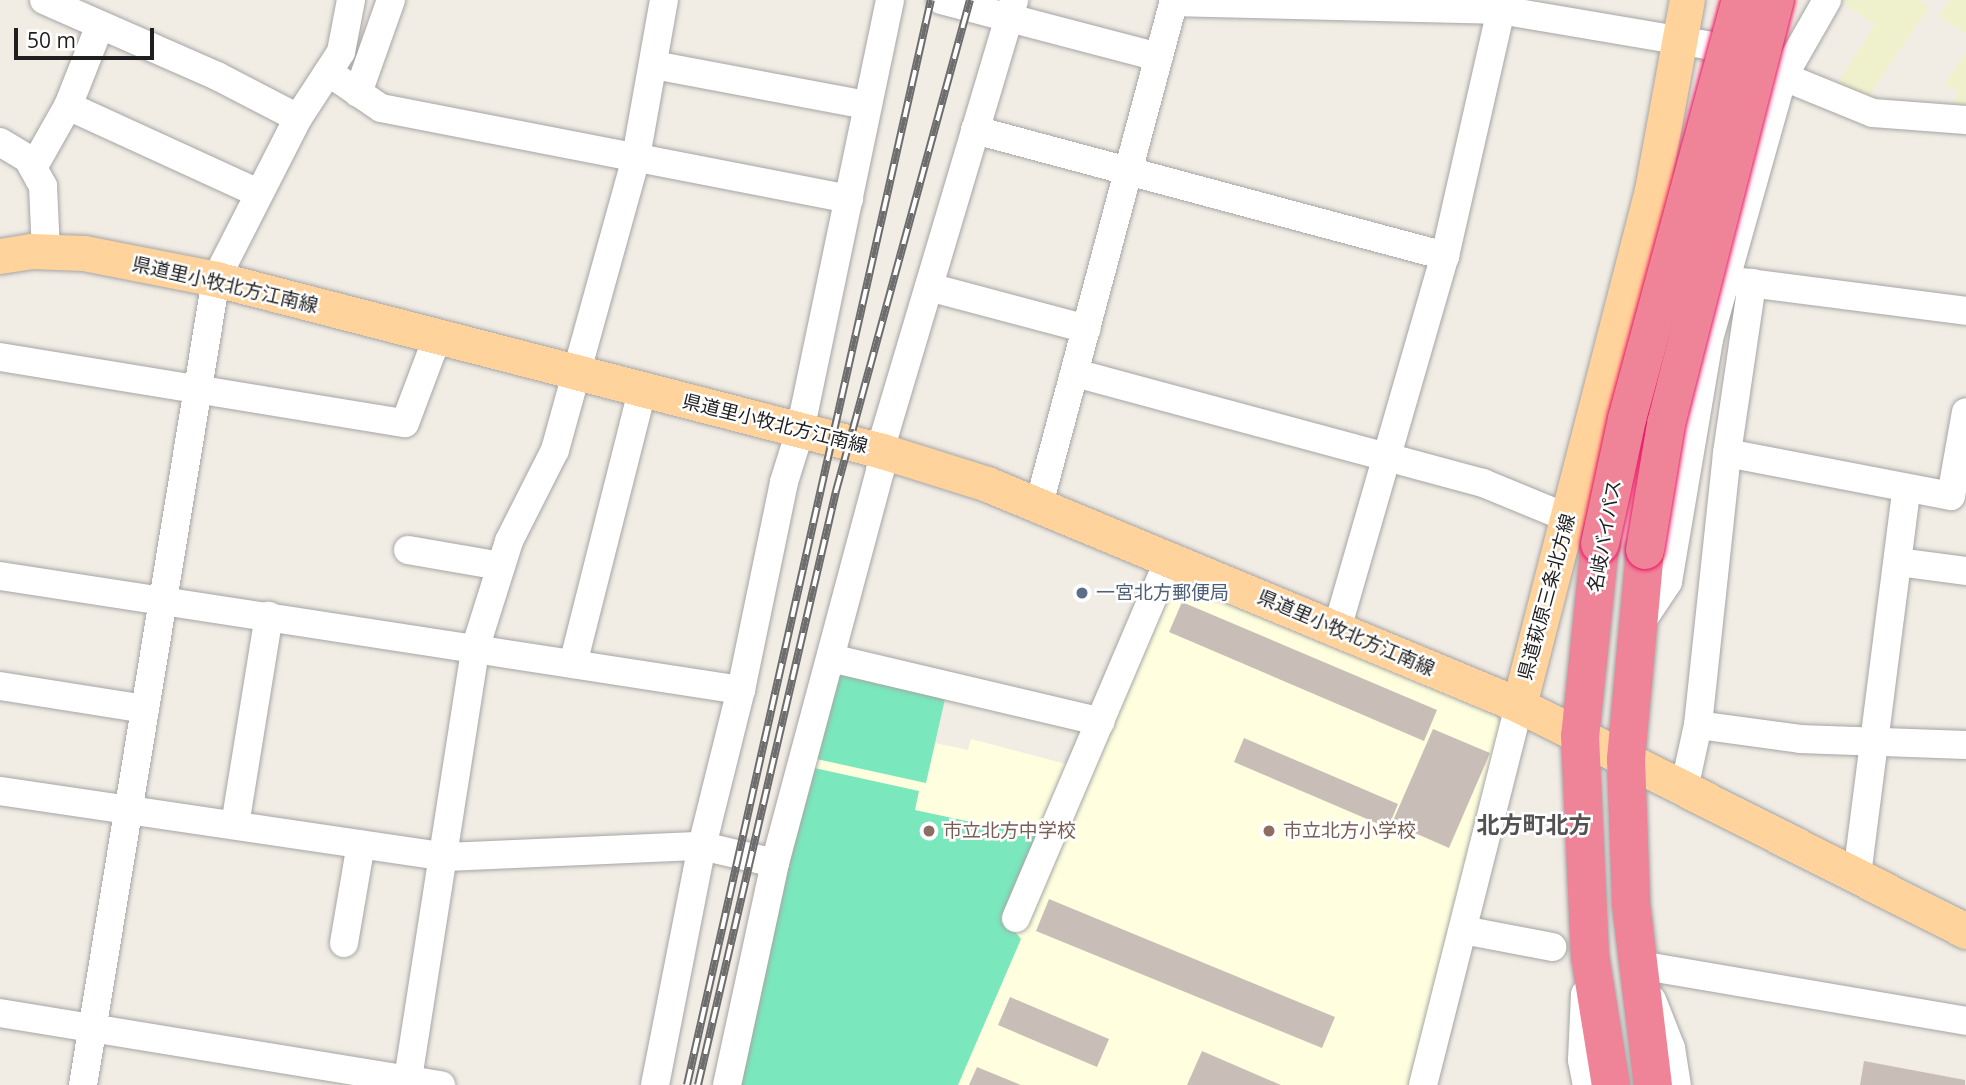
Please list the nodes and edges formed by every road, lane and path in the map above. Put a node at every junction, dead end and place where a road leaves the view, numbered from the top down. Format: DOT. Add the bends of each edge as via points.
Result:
graph roads {
  1 [pos="44,0"];
  2 [pos="351,0"];
  3 [pos="391,0"];
  4 [pos="664,0"];
  5 [pos="890,0"];
  6 [pos="941,0"];
  7 [pos="1687,0"];
  8 [pos="1741,0"];
  9 [pos="1775,0"];
  10 [pos="1827,0"];
  11 [pos="1174,1"];
  12 [pos="1384,3"];
  13 [pos="1502,5"];
  14 [pos="1011,8"];
  15 [pos="100,25"];
  16 [pos="1681,40"];
  17 [pos="1159,57"];
  18 [pos="654,65"];
  19 [pos="328,72"];
  20 [pos="1782,79"];
  21 [pos="358,93"];
  22 [pos="866,105"];
  23 [pos="68,106"];
  24 [pos="298,118"];
  25 [pos="1966,120"];
  26 [pos="975,130"];
  27 [pos="0,142"];
  28 [pos="636,157"];
  29 [pos="34,166"];
  30 [pos="1130,171"];
  31 [pos="258,193"];
  32 [pos="849,199"];
  33 [pos="46,251"];
  34 [pos="0,256"];
  35 [pos="1445,256"];
  36 [pos="216,279"];
  37 [pos="1723,280"];
  38 [pos="1752,283"];
  39 [pos="929,287"];
  40 [pos="1966,311"];
  41 [pos="1087,329"];
  42 [pos="437,338"];
  43 [pos="0,357"];
  44 [pos="576,373"];
  45 [pos="1075,373"];
  46 [pos="194,390"];
  47 [pos="642,391"];
  48 [pos="1966,412"];
  49 [pos="800,431"];
  50 [pos="882,451"];
  51 [pos="1727,453"];
  52 [pos="1386,456"];
  53 [pos="1906,490"];
  54 [pos="1039,504"];
  55 [pos="1568,518"];
  56 [pos="408,550"];
  57 [pos="1169,559"];
  58 [pos="1898,562"];
  59 [pos="501,566"];
  60 [pos="1966,571"];
  61 [pos="0,576"];
  62 [pos="163,599"];
  63 [pos="269,616"];
  64 [pos="1637,628"];
  65 [pos="1338,629"];
  66 [pos="475,649"];
  67 [pos="831,658"];
  68 [pos="573,664"];
  69 [pos="0,686"];
  70 [pos="741,690"];
  71 [pos="1519,705"];
  72 [pos="145,709"];
  73 [pos="1101,722"];
  74 [pos="1698,725"];
  75 [pos="1580,736"];
  76 [pos="1875,738"];
  77 [pos="1966,745"];
  78 [pos="1626,759"];
  79 [pos="1684,789"];
  80 [pos="0,791"];
  81 [pos="129,808"];
  82 [pos="235,825"];
  83 [pos="361,844"];
  84 [pos="702,846"];
  85 [pos="446,857"];
  86 [pos="775,863"];
  87 [pos="1857,875"];
  88 [pos="1016,918"];
  89 [pos="1463,929"];
  90 [pos="1966,931"];
  91 [pos="344,943"];
  92 [pos="1552,947"];
  93 [pos="1590,956"];
  94 [pos="1639,965"];
  95 [pos="0,1013"];
  96 [pos="1966,1020"];
  97 [pos="91,1028"];
  98 [pos="408,1082"];
  99 [pos="83,1085"];
  100 [pos="441,1085"];
  101 [pos="655,1085"];
  102 [pos="727,1085"];
  103 [pos="1423,1085"];
  104 [pos="1587,1085"];
  105 [pos="1611,1085"];
  106 [pos="1653,1085"];
  107 [pos="1677,1085"];
  1 -- 15 [label="street"];
  2 -- 19 [label="street" via="346,37"];
  3 -- 21 [label="street"];
  4 -- 18 [label="street"];
  5 -- 22 [label="street"];
  6 -- 14 [label="street"];
  7 -- 16 [label="main road, 県道萩原三条北方線"];
  8 -- 75 [label="highway, 名岐バイパス, bridge" via="1627,419 1600,544"];
  9 -- 64 [label="highway, bridge" via="1666,424"];
  10 -- 20 [label="street"];
  11 -- 12 [label="street"];
  11 -- 17 [label="street"];
  12 -- 13 [label="street"];
  13 -- 16 [label="street"];
  13 -- 35 [label="street"];
  14 -- 17 [label="street"];
  14 -- 26 [label="street"];
  15 -- 23 [label="street"];
  15 -- 24 [label="street" via="217,76"];
  16 -- 20 [label="street" via="1706,45"];
  16 -- 55 [label="main road, 県道萩原三条北方線" via="1651,190"];
  17 -- 30 [label="street"];
  18 -- 22 [label="street"];
  18 -- 28 [label="street"];
  19 -- 21 [label="street"];
  19 -- 24 [label="street"];
  20 -- 25 [label="street" via="1873,113"];
  20 -- 37 [label="street"];
  21 -- 28 [label="street" via="381,108"];
  22 -- 32 [label="street"];
  23 -- 29 [label="street"];
  23 -- 31 [label="street"];
  24 -- 31 [label="street"];
  26 -- 30 [label="street"];
  26 -- 39 [label="street"];
  27 -- 29 [label="street"];
  28 -- 32 [label="street"];
  28 -- 44 [label="street"];
  29 -- 33 [label="street" via="47,203"];
  30 -- 35 [label="street"];
  30 -- 41 [label="street"];
  31 -- 36 [label="street"];
  32 -- 49 [label="street"];
  33 -- 34 [label="main road, 県道里小牧北方江南線"];
  33 -- 36 [label="main road, 県道里小牧北方江南線" via="84,253"];
  35 -- 52 [label="street"];
  36 -- 42 [label="main road, 県道里小牧北方江南線"];
  36 -- 46 [label="street"];
  37 -- 38 [label="street"];
  37 -- 64 [label="street" via="1696,405 1668,582"];
  38 -- 40 [label="street"];
  38 -- 51 [label="street"];
  39 -- 41 [label="street"];
  39 -- 50 [label="street"];
  41 -- 45 [label="street"];
  42 -- 44 [label="main road, 県道里小牧北方江南線"];
  42 -- 46 [label="street" via="405,423"];
  43 -- 46 [label="street"];
  44 -- 47 [label="main road, 県道里小牧北方江南線"];
  44 -- 59 [label="street" via="546,476 509,541"];
  45 -- 52 [label="street" via="1280,432"];
  45 -- 54 [label="street"];
  46 -- 62 [label="street"];
  47 -- 49 [label="main road, 県道里小牧北方江南線"];
  47 -- 68 [label="street"];
  48 -- 53 [label="street" via="1951,496"];
  49 -- 50 [label="main road, 県道里小牧北方江南線"];
  49 -- 70 [label="street" via="784,482"];
  50 -- 54 [label="main road, 県道里小牧北方江南線"];
  50 -- 67 [label="street"];
  51 -- 53 [label="street"];
  51 -- 74 [label="street"];
  52 -- 55 [label="street" via="1483,483"];
  52 -- 65 [label="street"];
  53 -- 58 [label="street"];
  54 -- 57 [label="main road, 県道里小牧北方江南線"];
  55 -- 71 [label="main road, 県道萩原三条北方線"];
  56 -- 59 [label="street"];
  57 -- 65 [label="main road, 県道里小牧北方江南線"];
  57 -- 73 [label="street"];
  58 -- 60 [label="street"];
  58 -- 76 [label="street"];
  59 -- 66 [label="street"];
  61 -- 62 [label="street"];
  62 -- 63 [label="street"];
  62 -- 72 [label="street"];
  63 -- 66 [label="street"];
  63 -- 82 [label="street"];
  64 -- 78 [label="highway"];
  65 -- 71 [label="main road, 県道里小牧北方江南線"];
  66 -- 68 [label="street"];
  66 -- 85 [label="street"];
  67 -- 73 [label="street"];
  67 -- 86 [label="street"];
  68 -- 70 [label="street"];
  69 -- 72 [label="street"];
  70 -- 84 [label="street"];
  71 -- 75 [label="main road, 県道萩原三条北方線"];
  71 -- 89 [label="street"];
  72 -- 81 [label="street"];
  73 -- 88 [label="street"];
  74 -- 76 [label="street" via="1800,739"];
  74 -- 79 [label="street"];
  75 -- 78 [label="main road, 県道萩原三条北方線"];
  75 -- 93 [label="highway, 名岐バイパス"];
  76 -- 77 [label="street"];
  76 -- 87 [label="street"];
  78 -- 79 [label="main road, 県道萩原三条北方線"];
  78 -- 94 [label="highway" via="1631,904"];
  79 -- 87 [label="main road, 県道萩原三条北方線"];
  80 -- 81 [label="street"];
  81 -- 82 [label="street"];
  81 -- 97 [label="street"];
  82 -- 83 [label="street"];
  83 -- 85 [label="street"];
  83 -- 91 [label="street"];
  84 -- 85 [label="street"];
  84 -- 86 [label="street"];
  84 -- 101 [label="street"];
  85 -- 98 [label="street"];
  86 -- 102 [label="street"];
  87 -- 90 [label="main road, 県道萩原三条北方線"];
  89 -- 92 [label="street"];
  89 -- 103 [label="street"];
  93 -- 104 [label="street" via="1583,1019"];
  93 -- 105 [label="highway, 名岐バイパス"];
  94 -- 96 [label="street"];
  94 -- 106 [label="highway"];
  94 -- 107 [label="street" via="1671,1048"];
  95 -- 97 [label="street"];
  97 -- 98 [label="street"];
  97 -- 99 [label="street"];
  98 -- 100 [label="street"];
}
